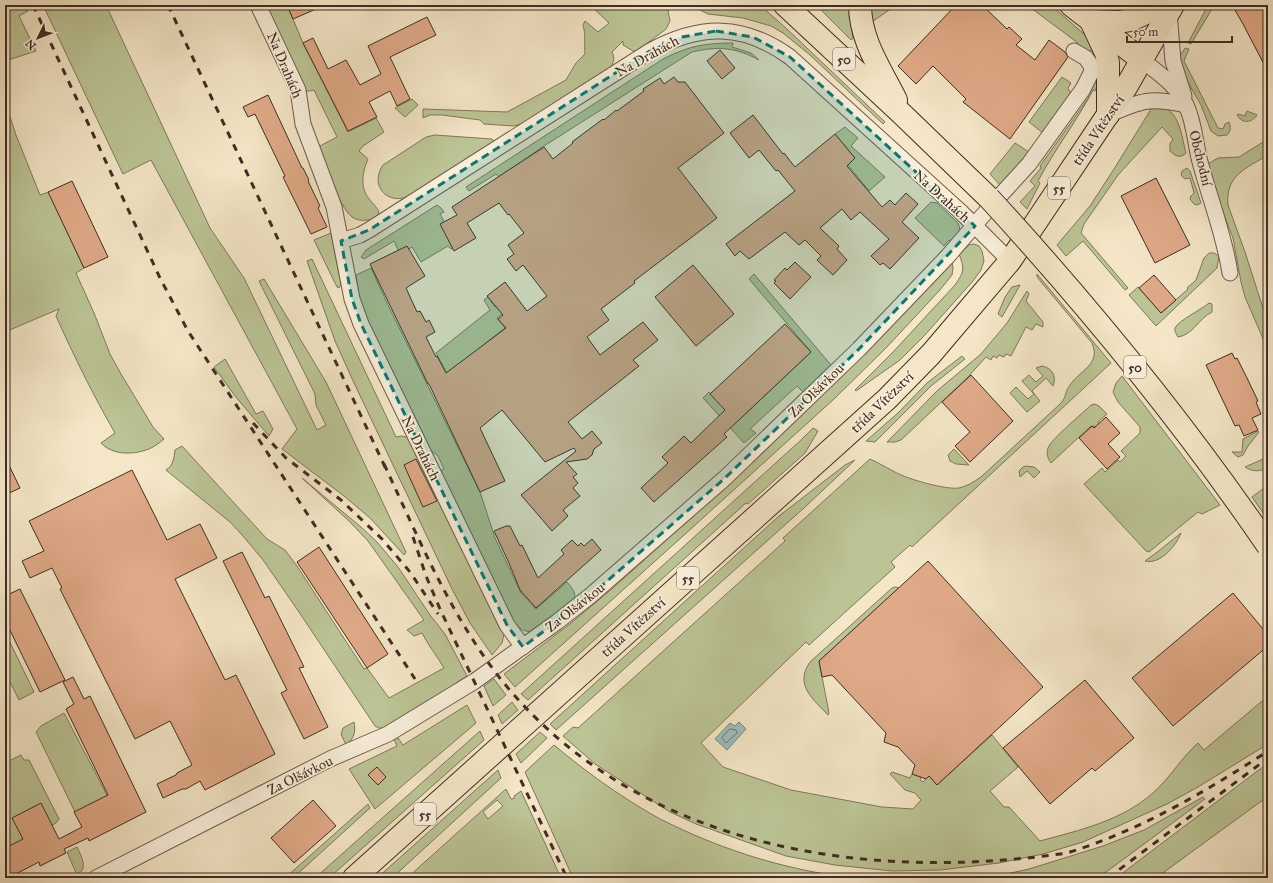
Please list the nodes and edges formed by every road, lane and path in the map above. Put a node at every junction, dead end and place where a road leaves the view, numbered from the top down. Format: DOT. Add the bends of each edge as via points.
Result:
graph roads {
  1 [pos="258,5"];
  2 [pos="785,5"];
  3 [pos="860,5"];
  4 [pos="1071,5"];
  5 [pos="1168,7"];
  6 [pos="1091,21"];
  7 [pos="1074,51"];
  8 [pos="1142,60"];
  9 [pos="1186,105"];
  10 [pos="902,114"];
  11 [pos="1108,115"];
  12 [pos="975,226"];
  13 [pos="341,241"];
  14 [pos="1010,260"];
  15 [pos="1230,273"];
  16 [pos="1268,546"];
  17 [pos="523,647"];
  18 [pos="96,878"];
  19 [pos="354,878"];
  1 -- 13 [label="street, Na Drahách" via="298,90 303,124 329,193"];
  2 -- 10 [label="main road, 50"];
  3 -- 10 [label="main road, 50" via="864,36"];
  4 -- 6 [label="main road"];
  5 -- 6 [label="main road" via="1131,20"];
  5 -- 8 [label="main road, třída Vítězství / 55"];
  5 -- 9 [label="street" via="1173,61"];
  6 -- 8 [label="main road"];
  6 -- 11 [label="main road" via="1108,63"];
  7 -- 12 [label="street, Za Olšávkou" via="1086,58 1092,68 1083,89 1029,164"];
  8 -- 9 [label="street, Obchodní" via="1167,80"];
  8 -- 11 [label="main road, třída Vítězství / 55"];
  9 -- 11 [label="street" via="1149,100"];
  9 -- 15 [label="street, Obchodní" via="1223,238"];
  10 -- 16 [label="main road, 50, bridge" via="985,194 1089,312 1178,421"];
  11 -- 14 [label="main road, třída Vítězství / 55"];
  12 -- 13 [label="street, Na Drahách" via="790,57 771,44 753,37 716,31 682,36 650,51 370,230"];
  12 -- 14 [label="street, Na Drahách"];
  12 -- 17 [label="street, Za Olšávkou" via="859,349 725,478 590,596"];
  13 -- 17 [label="street, Na Drahách" via="352,299 361,324 507,625"];
  14 -- 19 [label="main road, třída Vítězství / 55" via="931,354 887,399"];
  17 -- 18 [label="street, Za Olšávkou" via="475,681 388,734 330,759"];
}
